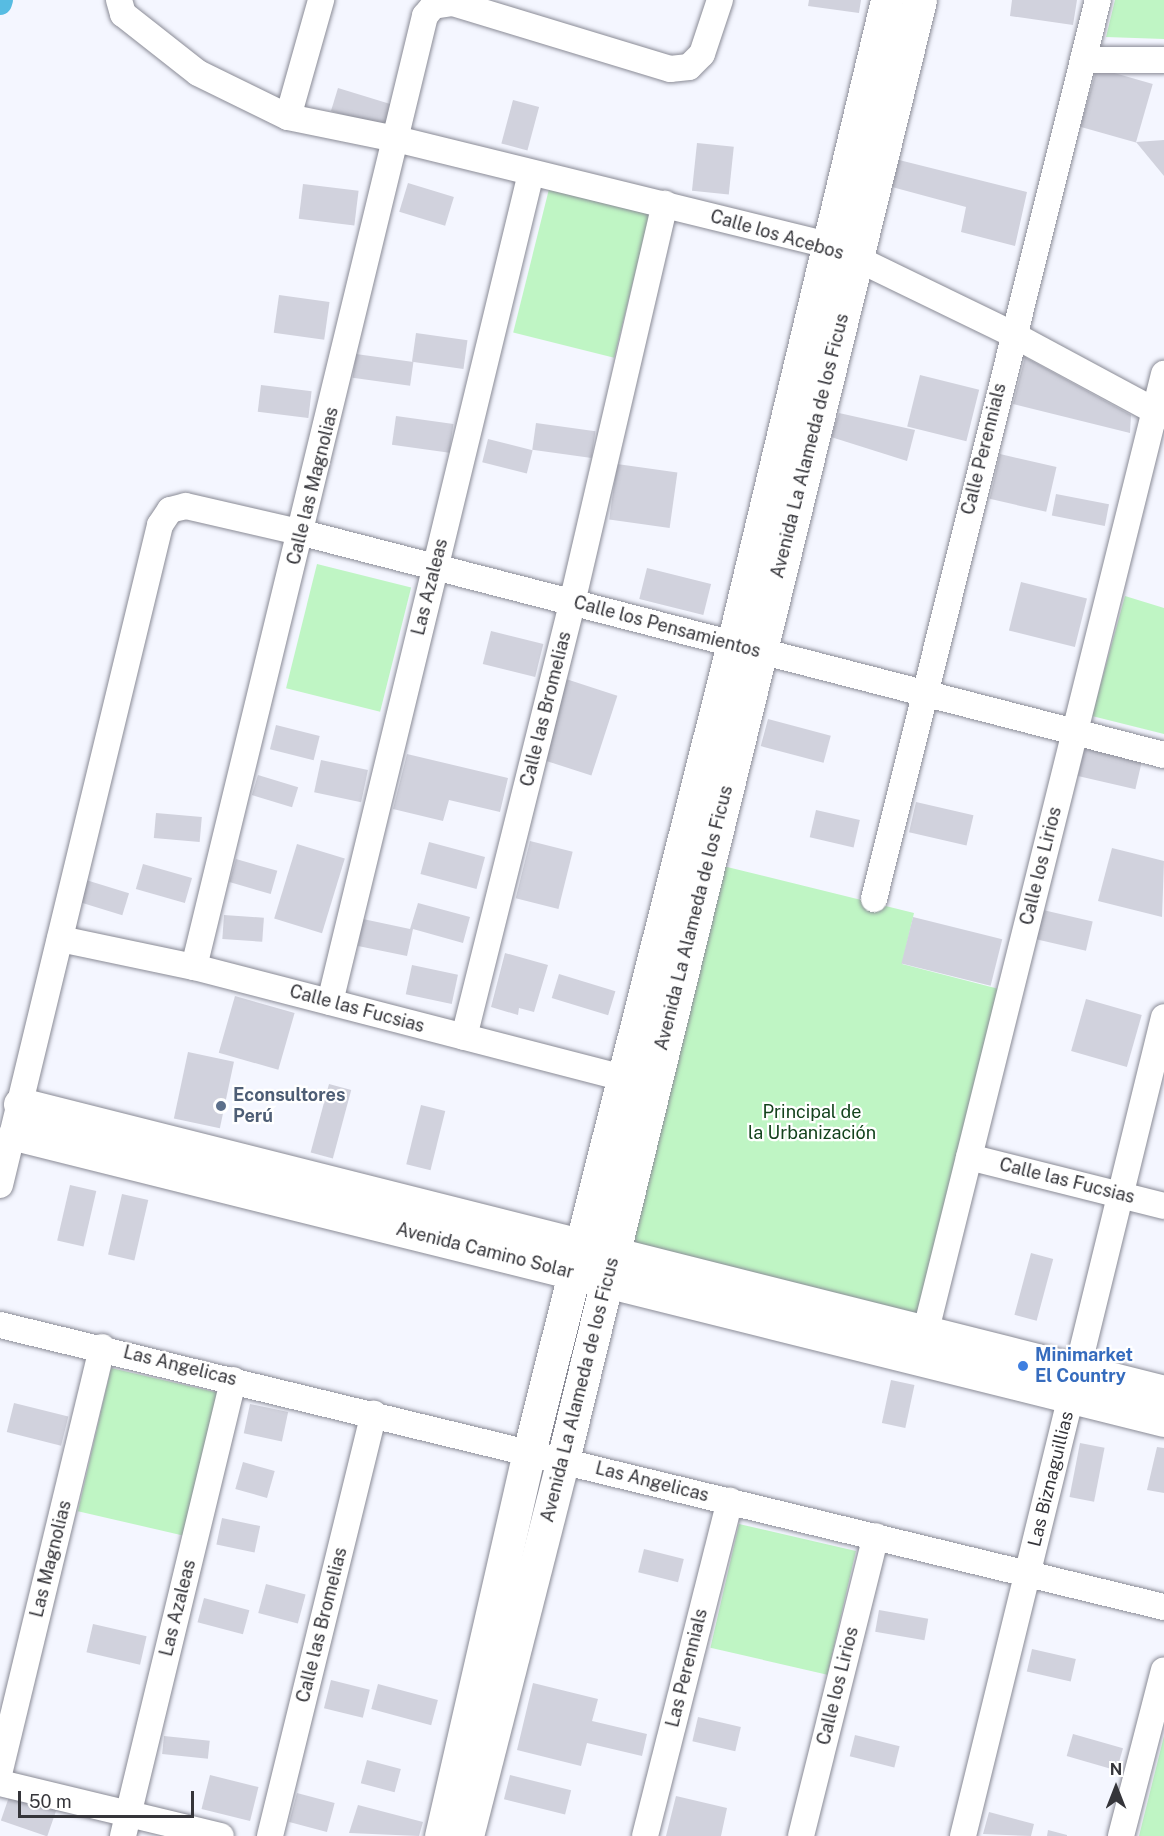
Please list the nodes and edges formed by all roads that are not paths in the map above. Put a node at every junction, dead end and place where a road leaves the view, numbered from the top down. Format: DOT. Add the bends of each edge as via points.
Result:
graph roads {
  1 [pos="119,0"];
  2 [pos="321,0"];
  3 [pos="720,0"];
  4 [pos="887,0"];
  5 [pos="920,0"];
  6 [pos="1098,0"];
  7 [pos="1083,60"];
  8 [pos="1164,60"];
  9 [pos="288,117"];
  10 [pos="396,139"];
  11 [pos="531,173"];
  12 [pos="664,204"];
  13 [pos="842,251"];
  14 [pos="1012,334"];
  15 [pos="1164,374"];
  16 [pos="1160,414"];
  17 [pos="303,532"];
  18 [pos="434,567"];
  19 [pos="572,603"];
  20 [pos="746,648"];
  21 [pos="926,693"];
  22 [pos="1075,732"];
  23 [pos="1164,754"];
  24 [pos="874,899"];
  25 [pos="60,939"];
  26 [pos="194,967"];
  27 [pos="330,1002"];
  28 [pos="1164,1017"];
  29 [pos="464,1037"];
  30 [pos="638,1082"];
  31 [pos="18,1119"];
  32 [pos="969,1157"];
  33 [pos="0,1185"];
  34 [pos="1119,1195"];
  35 [pos="1164,1206"];
  36 [pos="578,1259"];
  37 [pos="610,1267"];
  38 [pos="0,1325"];
  39 [pos="922,1345"];
  40 [pos="102,1347"];
  41 [pos="233,1380"];
  42 [pos="1075,1383"];
  43 [pos="1164,1392"];
  44 [pos="374,1414"];
  45 [pos="1164,1420"];
  46 [pos="529,1452"];
  47 [pos="563,1460"];
  48 [pos="730,1501"];
  49 [pos="876,1536"];
  50 [pos="1028,1573"];
  51 [pos="1164,1607"];
  52 [pos="1164,1670"];
  53 [pos="0,1770"];
  54 [pos="0,1783"];
  55 [pos="126,1825"];
  56 [pos="220,1836"];
  57 [pos="270,1836"];
  58 [pos="441,1836"];
  59 [pos="467,1836"];
  60 [pos="645,1836"];
  61 [pos="801,1836"];
  62 [pos="963,1836"];
  63 [pos="1121,1836"];
  1 -- 9 [label="street, Calle los Acebos" via="123,14 198,73"];
  2 -- 9 [label="street"];
  3 -- 10 [label="street, Calle las Magnolias" via="702,54 689,67 670,69 453,3 433,6 425,16"];
  4 -- 13 [label="street, Avenida La Alameda de los Ficus"];
  5 -- 13 [label="street, Avenida La Alameda de los Ficus"];
  6 -- 7 [label="street, Calle Perennials"];
  7 -- 8 [label="street"];
  7 -- 14 [label="street, Calle Perennials"];
  9 -- 10 [label="street, Calle los Acebos"];
  10 -- 11 [label="street, Calle los Acebos"];
  10 -- 17 [label="street, Calle las Magnolias"];
  11 -- 12 [label="street, Calle los Acebos"];
  11 -- 18 [label="street, Las Azaleas"];
  12 -- 13 [label="street, Calle los Acebos"];
  12 -- 19 [label="street, Calle las Bromelias"];
  13 -- 14 [label="street, Calle los Acebos"];
  13 -- 20 [label="street, Avenida La Alameda de los Ficus"];
  14 -- 16 [label="street, Calle los Acebos"];
  14 -- 21 [label="street, Calle Perennials"];
  15 -- 16 [label="street, Calle los Lirios"];
  16 -- 22 [label="street, Calle los Lirios"];
  17 -- 18 [label="street, Calle los Pensamientos"];
  17 -- 25 [label="street, Calle los Pensamientos" via="186,506 170,510 160,525"];
  17 -- 26 [label="street, Calle las Magnolias"];
  18 -- 19 [label="street, Calle los Pensamientos"];
  18 -- 27 [label="street, Las Azaleas"];
  19 -- 20 [label="street, Calle los Pensamientos"];
  19 -- 29 [label="street, Calle las Bromelias"];
  20 -- 21 [label="street, Calle los Pensamientos"];
  20 -- 30 [label="street, Avenida La Alameda de los Ficus"];
  21 -- 22 [label="street, Calle los Pensamientos"];
  21 -- 24 [label="street, Calle Perennials"];
  22 -- 23 [label="street, Calle los Pensamientos"];
  22 -- 32 [label="street, Calle los Lirios"];
  25 -- 26 [label="street, Calle las Fucsias"];
  25 -- 31 [label="street"];
  26 -- 27 [label="street, Calle las Fucsias"];
  27 -- 29 [label="street, Calle las Fucsias"];
  28 -- 34 [label="street, Las Biznaguillias"];
  29 -- 30 [label="street, Calle las Fucsias"];
  30 -- 36 [label="street, Avenida La Alameda de los Ficus"];
  30 -- 37 [label="street, Avenida La Alameda de los Ficus"];
  31 -- 33 [label="street"];
  31 -- 36 [label="street, Avenida Camino Solar"];
  32 -- 34 [label="street, Calle las Fucsias"];
  32 -- 39 [label="street, Calle los Lirios"];
  34 -- 35 [label="street, Calle las Fucsias"];
  34 -- 42 [label="street, Las Biznaguillias"];
  36 -- 37 [label="street, Avenida Camino Solar"];
  36 -- 46 [label="street, Avenida La Alameda de los Ficus"];
  37 -- 39 [label="street, Avenida Camino Solar"];
  37 -- 47 [label="street, Avenida La Alameda de los Ficus"];
  38 -- 40 [label="street, Las Angelicas"];
  39 -- 42 [label="street, Avenida Camino Solar"];
  40 -- 41 [label="street, Las Angelicas"];
  40 -- 53 [label="street, Las Magnolias"];
  41 -- 44 [label="street, Las Angelicas"];
  41 -- 55 [label="street, Las Azaleas"];
  42 -- 43 [label="street, Avenida Camino Solar"];
  42 -- 45 [label="street, Avenida Camino Solar"];
  42 -- 50 [label="street, Las Biznaguillias"];
  44 -- 46 [label="street, Las Angelicas"];
  44 -- 57 [label="street, Calle las Bromelias"];
  46 -- 47 [label="street, Las Angelicas"];
  46 -- 58 [label="street, Avenida La Alameda de los Ficus"];
  47 -- 48 [label="street, Las Angelicas"];
  47 -- 59 [label="street, Avenida La Alameda de los Ficus"];
  48 -- 49 [label="street, Las Angelicas"];
  48 -- 60 [label="street, Las Perennials"];
  49 -- 50 [label="street, Las Angelicas"];
  49 -- 61 [label="street, Calle los Lirios"];
  50 -- 51 [label="street, Las Angelicas"];
  50 -- 62 [label="street, Las Biznaguillias"];
  52 -- 63 [label="street"];
  54 -- 55 [label="street"];
  55 -- 56 [label="street"];
}
